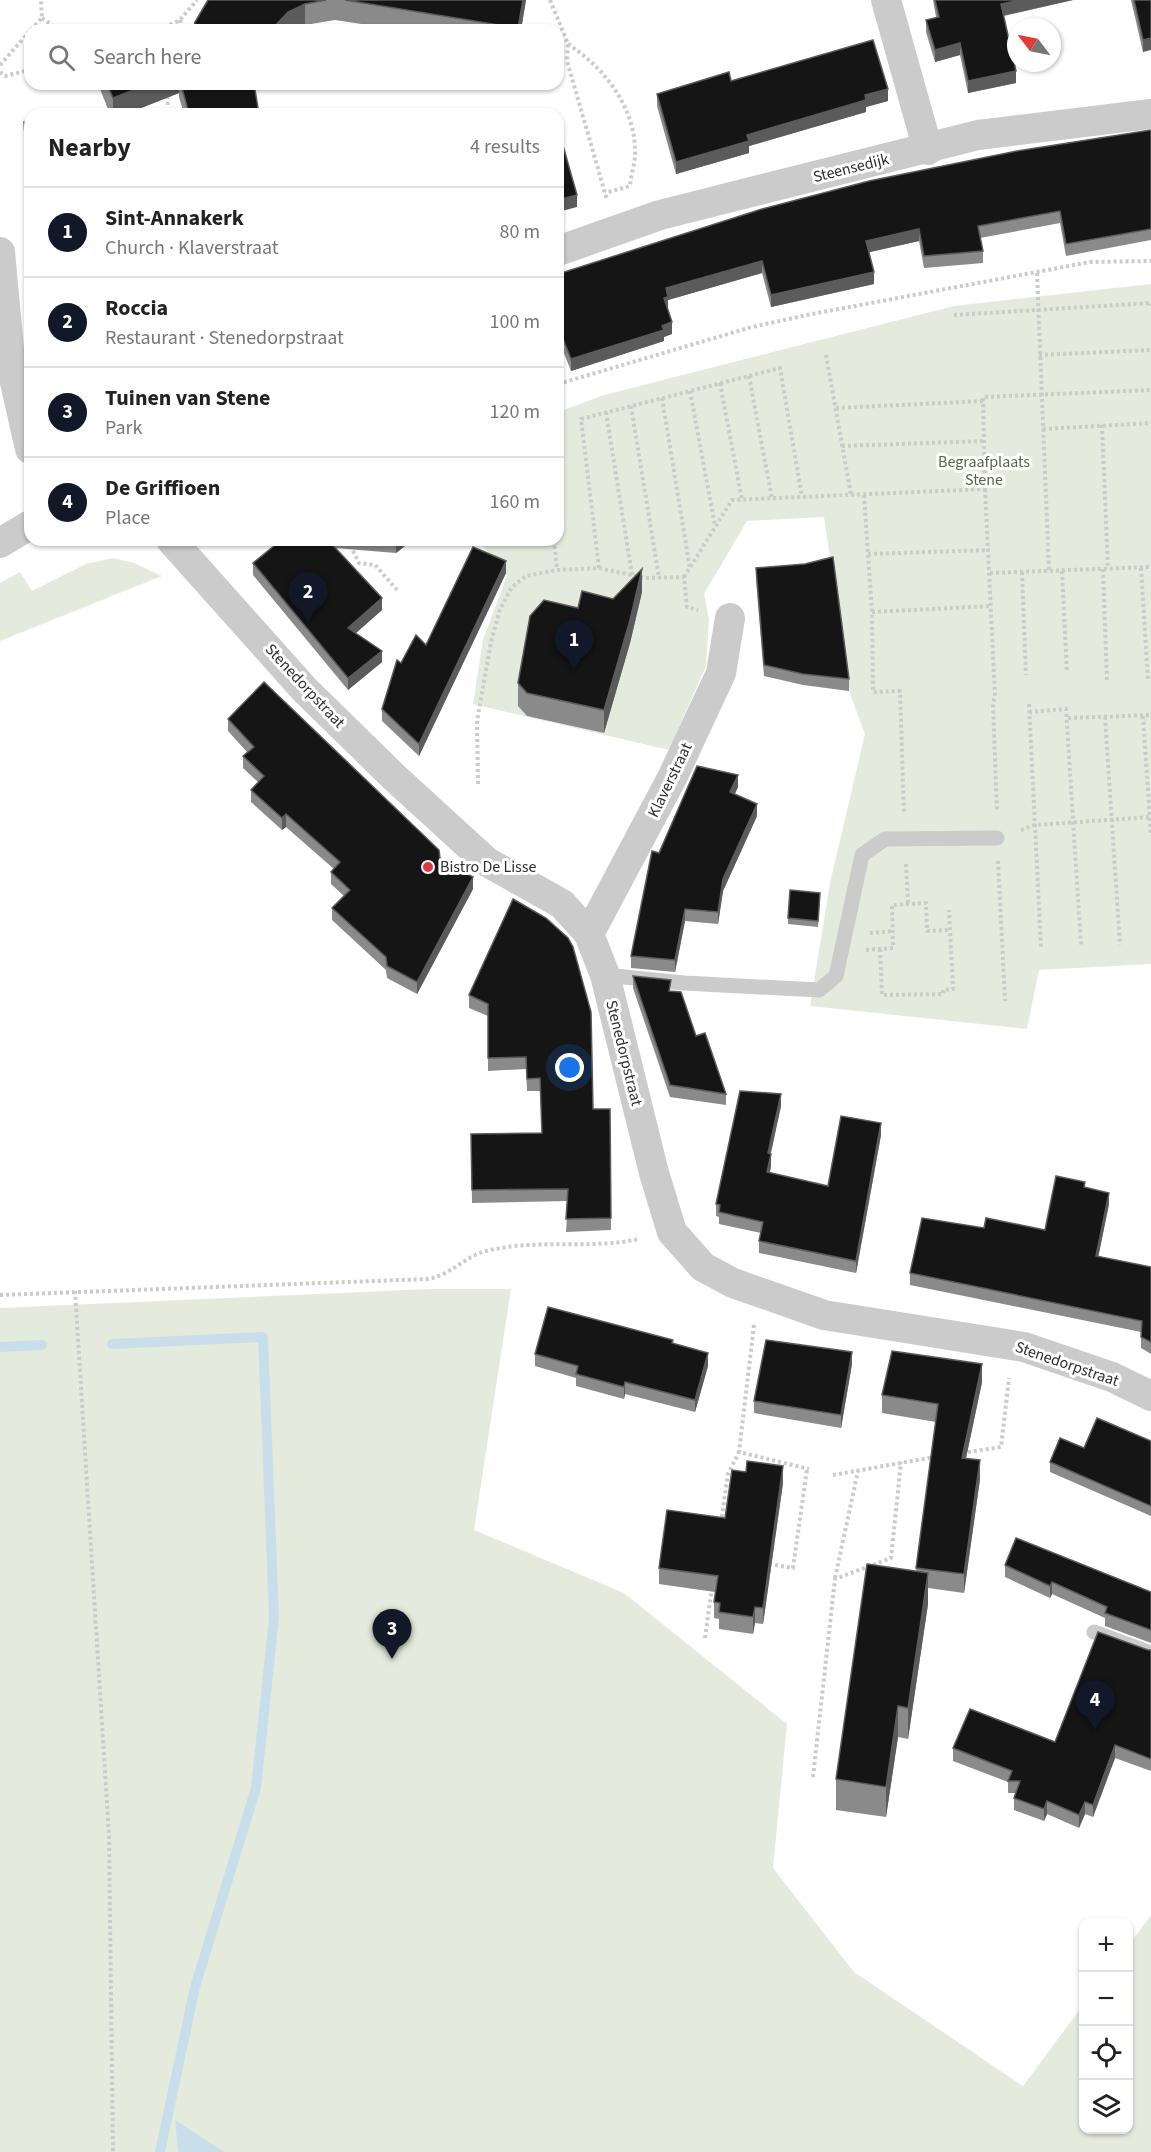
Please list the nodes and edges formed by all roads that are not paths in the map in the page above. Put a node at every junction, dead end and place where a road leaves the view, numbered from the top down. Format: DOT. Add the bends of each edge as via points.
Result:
graph roads {
  1 [pos="885,0"];
  2 [pos="1151,114"];
  3 [pos="928,150"];
  4 [pos="564,248"];
  5 [pos="0,252"];
  6 [pos="3,319"];
  7 [pos="24,422"];
  8 [pos="24,529"];
  9 [pos="0,543"];
  10 [pos="176,546"];
  11 [pos="730,618"];
  12 [pos="998,838"];
  13 [pos="589,934"];
  14 [pos="605,975"];
  15 [pos="1151,1396"];
  16 [pos="1094,1632"];
  17 [pos="1151,1653"];
  1 -- 3 [label="street"];
  2 -- 3 [label="street, Steensedijk" via="978,135"];
  3 -- 4 [label="street, Steensedijk" via="660,215"];
  5 -- 6 [label="street"];
  6 -- 7 [label="street"];
  8 -- 9 [label="street"];
  10 -- 13 [label="street, Stenedorpstraat" via="304,689 395,778 487,862 562,904"];
  11 -- 13 [label="street, Klaverstraat" via="721,674 673,776"];
  12 -- 14 [label="lane" via="885,839 862,855 836,976 819,990"];
  13 -- 14 [label="street, Stenedorpstraat"];
  14 -- 15 [label="street, Stenedorpstraat" via="672,1232 703,1267 734,1283 824,1315 1024,1347 1112,1377"];
  16 -- 17 [label="lane"];
}
